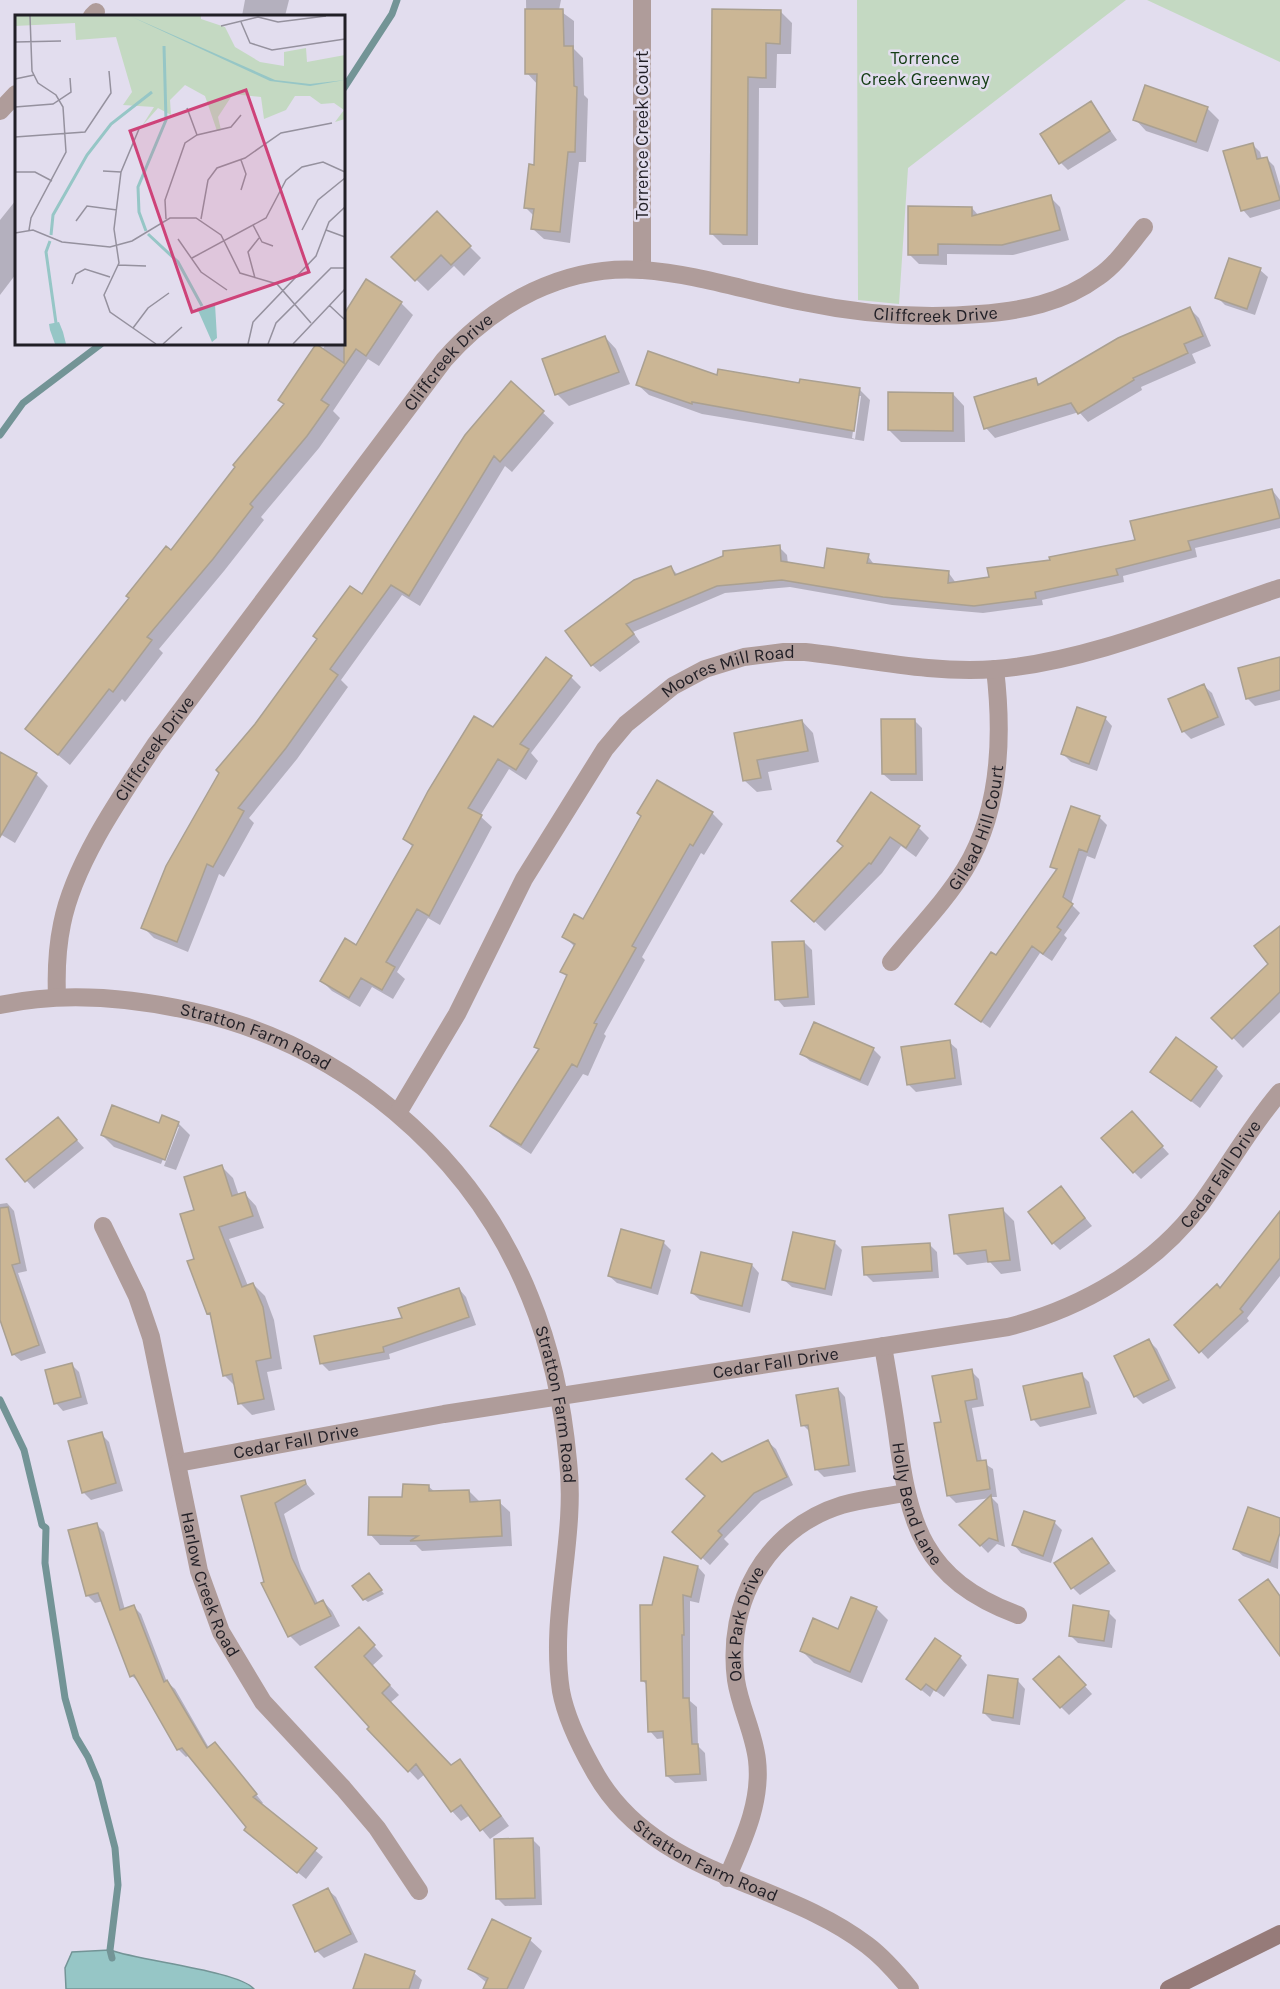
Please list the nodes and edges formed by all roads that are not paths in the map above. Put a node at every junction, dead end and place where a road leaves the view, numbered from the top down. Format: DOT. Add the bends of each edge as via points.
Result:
graph roads {
  1 [pos="642,0"];
  2 [pos="15,95"];
  3 [pos="0,111"];
  4 [pos="1144,227"];
  5 [pos="642,270"];
  6 [pos="1280,588"];
  7 [pos="995,669"];
  8 [pos="891,962"];
  9 [pos="57,997"];
  10 [pos="0,1005"];
  11 [pos="1280,1092"];
  12 [pos="398,1113"];
  13 [pos="103,1226"];
  14 [pos="883,1346"];
  15 [pos="558,1396"];
  16 [pos="178,1463"];
  17 [pos="905,1493"];
  18 [pos="1018,1614"];
  19 [pos="727,1878"];
  20 [pos="420,1891"];
  21 [pos="1280,1934"];
  22 [pos="910,1989"];
  23 [pos="1169,1989"];
  1 -- 5 [label="street, Torrence Creek Court"];
  2 -- 3 [label="street"];
  4 -- 5 [label="street, Cliffcreek Drive" via="1099,277 1065,297 1005,312 953,316 847,309"];
  5 -- 9 [label="street, Cliffcreek Drive" via="603,272 544,285 499,309 461,340 444,360 155,745 113,807 73,887 62,923 56,964"];
  6 -- 7 [label="street, Moores Mill Road" via="1081,654"];
  7 -- 8 [label="street, Gilead Hill Court" via="999,696 996,776 982,838 958,879"];
  7 -- 12 [label="street, Moores Mill Road" via="947,670 783,652 725,662 665,692 626,724 593,768 524,879 457,1014"];
  9 -- 10 [label="street, Stratton Farm Road"];
  9 -- 12 [label="street, Stratton Farm Road" via="149,1001 213,1016 317,1057"];
  11 -- 14 [label="street, Cedar Fall Drive" via="1260,1115 1201,1204 1175,1234 1108,1286 1042,1318"];
  12 -- 15 [label="street, Stratton Farm Road" via="459,1176 495,1227 530,1296 545,1337"];
  13 -- 16 [label="street, Harlow Creek Road" via="137,1296 151,1337"];
  14 -- 15 [label="street, Cedar Fall Drive"];
  14 -- 17 [label="street, Holly Bend Lane"];
  15 -- 16 [label="street, Cedar Fall Drive"];
  15 -- 19 [label="street, Stratton Farm Road" via="571,1499 557,1650 570,1722 595,1773 636,1821 692,1862"];
  16 -- 20 [label="street, Harlow Creek Road" via="199,1571 220,1632 245,1677 377,1828"];
  17 -- 18 [label="street, Holly Bend Lane" via="912,1519 935,1561 953,1580 982,1599"];
  17 -- 19 [label="street, Oak Park Drive" via="842,1505 791,1531 778,1541 748,1589 737,1624 734,1653 736,1682 758,1760 757,1782 754,1810"];
  19 -- 22 [label="street, Stratton Farm Road" via="843,1930 867,1945"];
  21 -- 23 [label="main road"];
}
